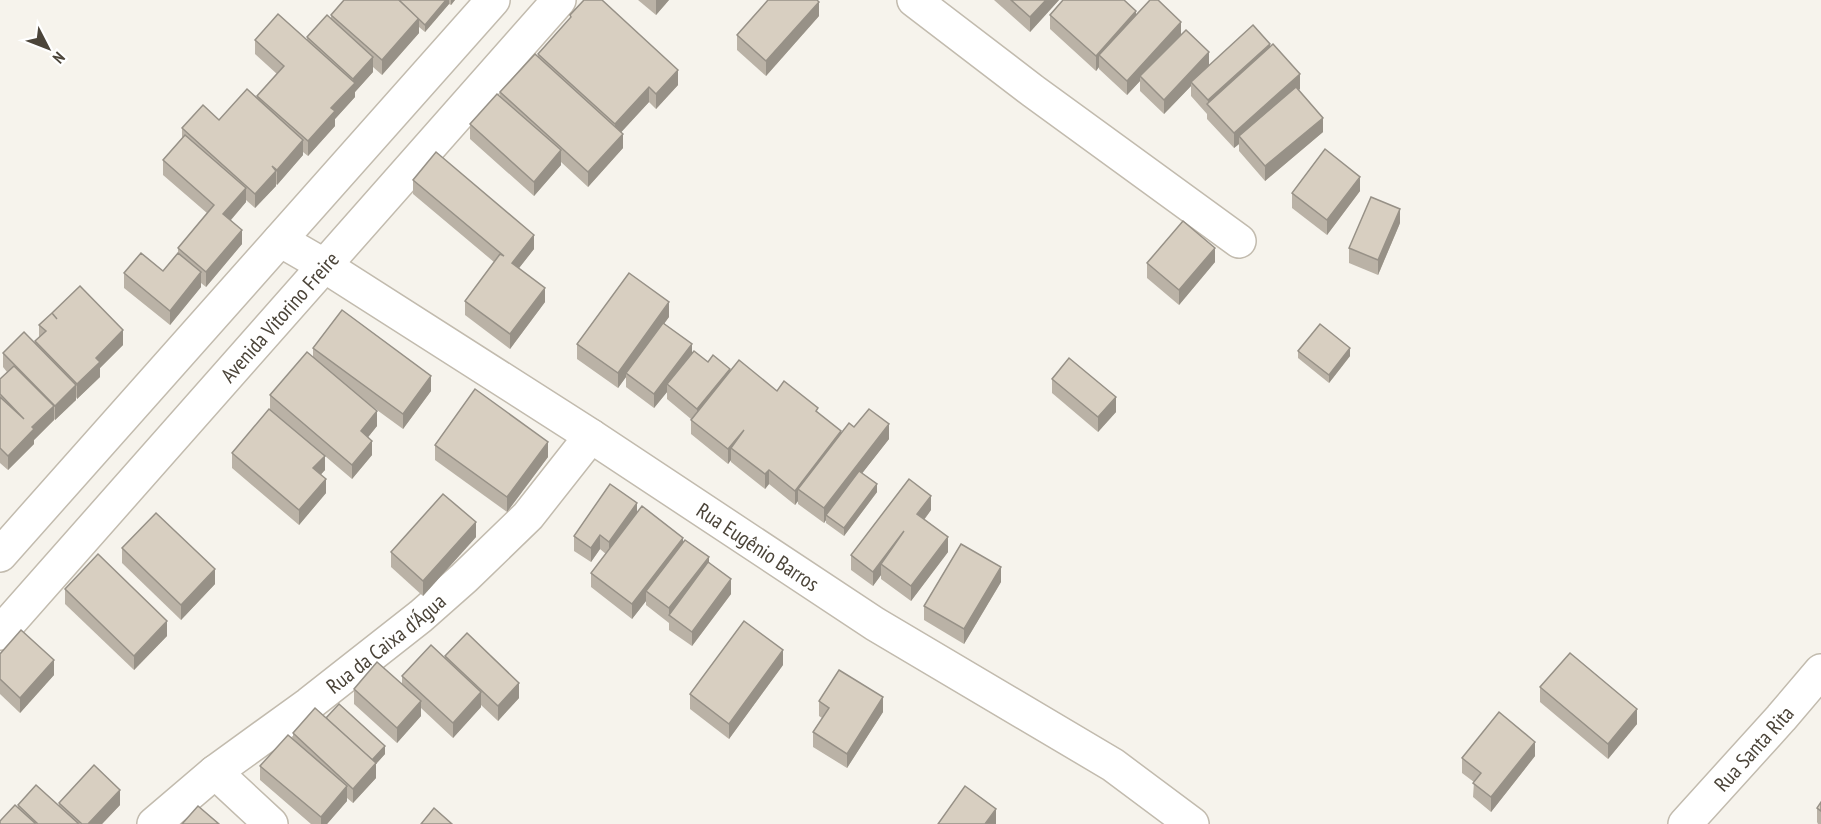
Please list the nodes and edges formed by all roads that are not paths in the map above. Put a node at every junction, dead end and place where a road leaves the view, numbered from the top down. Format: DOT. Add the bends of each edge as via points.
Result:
graph roads {
  1 [pos="493,0"];
  2 [pos="559,0"];
  3 [pos="914,0"];
  4 [pos="280,240"];
  5 [pos="1239,241"];
  6 [pos="325,266"];
  7 [pos="591,436"];
  8 [pos="0,555"];
  9 [pos="0,633"];
  10 [pos="1821,671"];
  11 [pos="215,772"];
  12 [pos="154,824"];
  13 [pos="271,824"];
  14 [pos="1192,824"];
  15 [pos="1685,824"];
  1 -- 4 [label="street"];
  2 -- 6 [label="street, Avenida Vitorino Freire"];
  3 -- 5 [label="street"];
  4 -- 6 [label="street, Rua Eugênio Barros"];
  4 -- 8 [label="street"];
  6 -- 7 [label="street, Rua Eugênio Barros"];
  6 -- 9 [label="street, Avenida Vitorino Freire"];
  7 -- 11 [label="street, Rua da Caixa d'Água" via="528,516 430,609"];
  7 -- 14 [label="street, Rua Eugênio Barros" via="874,624 1113,765"];
  10 -- 15 [label="street, Rua Santa Rita"];
  11 -- 12 [label="street, Rua da Caixa d'Água"];
  11 -- 13 [label="street"];
}
